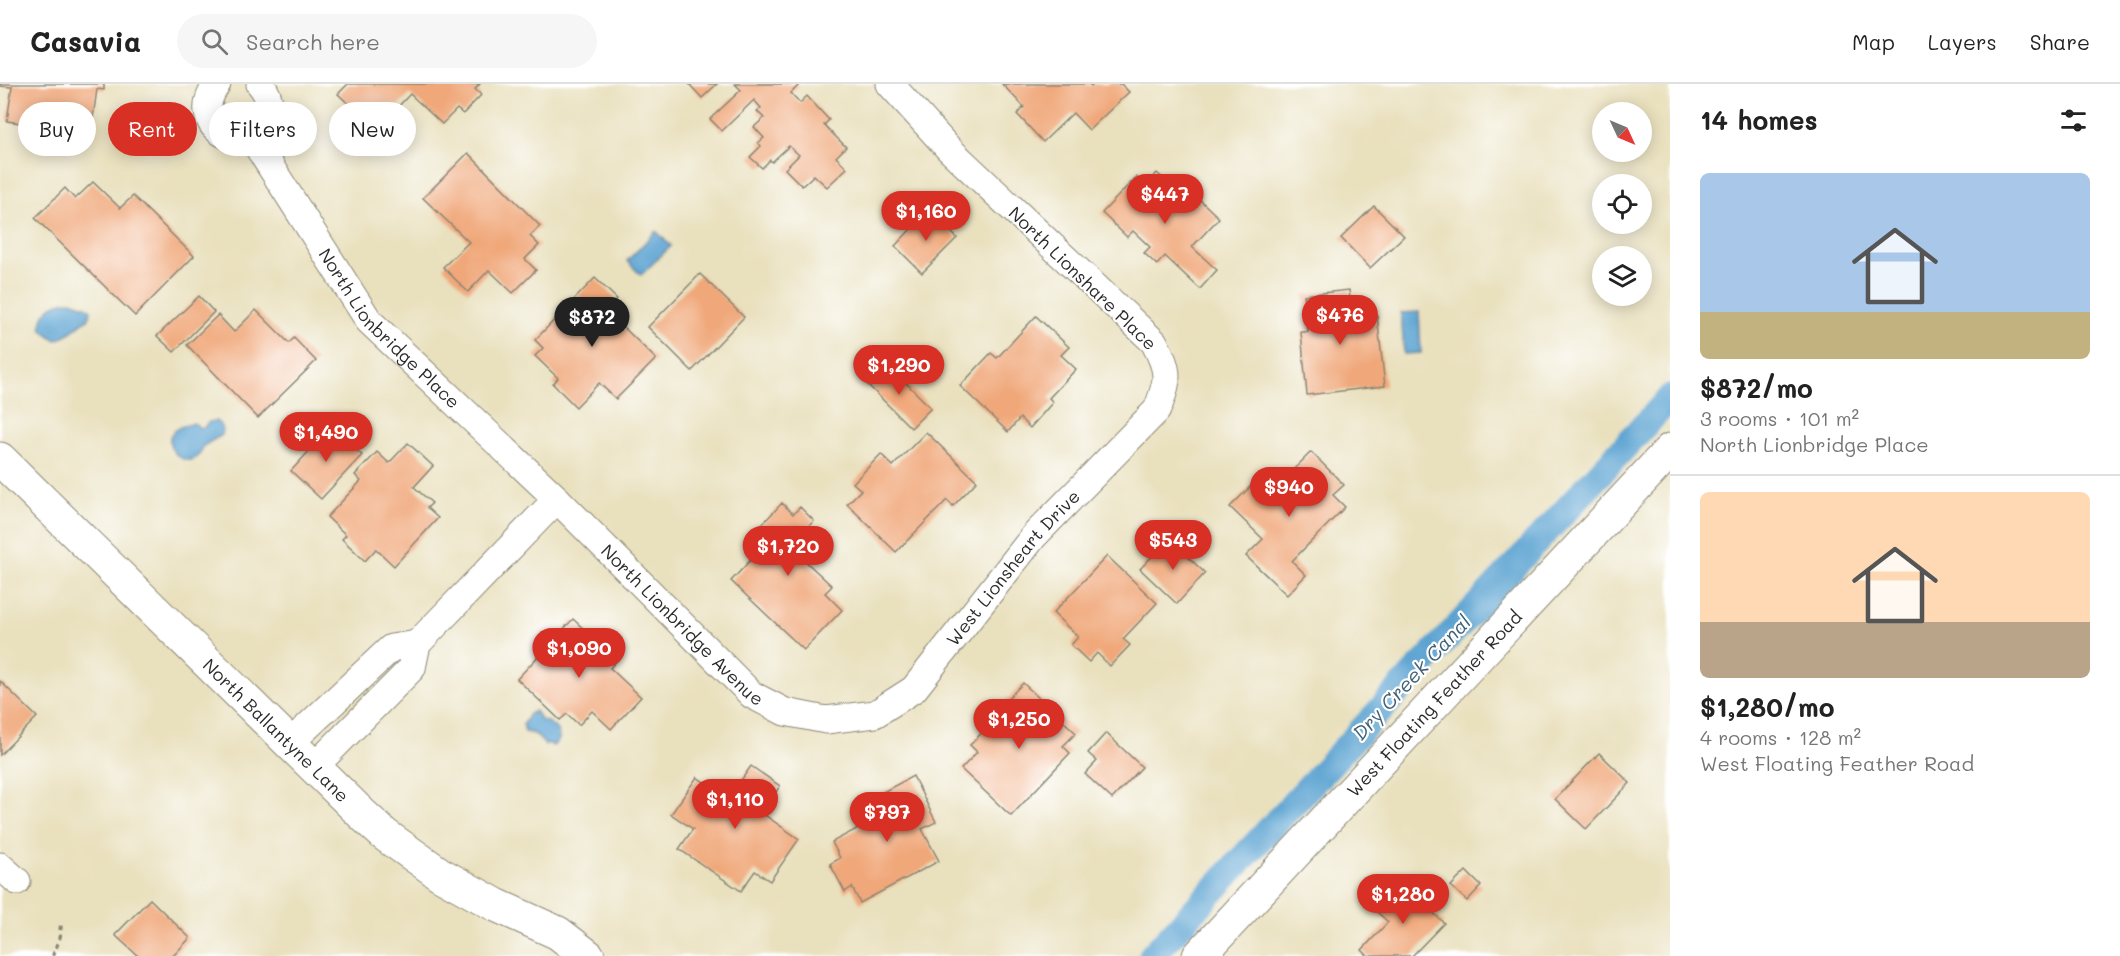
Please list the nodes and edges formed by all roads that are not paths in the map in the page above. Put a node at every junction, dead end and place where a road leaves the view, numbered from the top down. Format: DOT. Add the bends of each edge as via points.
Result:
graph roads {
  1 [pos="217,84"];
  2 [pos="260,84"];
  3 [pos="891,84"];
  4 [pos="269,102"];
  5 [pos="209,116"];
  6 [pos="264,156"];
  7 [pos="1167,374"];
  8 [pos="1670,450"];
  9 [pos="3,469"];
  10 [pos="557,499"];
  11 [pos="417,644"];
  12 [pos="826,720"];
  13 [pos="290,743"];
  14 [pos="314,767"];
  15 [pos="588,956"];
  16 [pos="1199,956"];
  1 -- 5 [label="street" via="207,104"];
  2 -- 4 [label="street"];
  3 -- 7 [label="street, North Lionshare Place" via="950,149 1154,342"];
  6 -- 10 [label="street, North Lionbridge Place" via="369,321"];
  7 -- 12 [label="street, West Lionsheart Drive" via="1157,410 1034,536 914,689 875,714"];
  8 -- 16 [label="street, West Floating Feather Road"];
  9 -- 13 [label="street, North Ballantyne Lane"];
  10 -- 11 [label="street"];
  10 -- 12 [label="street, North Lionbridge Avenue" via="752,694 785,712"];
  11 -- 13 [label="street" via="391,648"];
  11 -- 14 [label="street" via="412,668"];
  13 -- 14 [label="street, North Ballantyne Lane"];
  14 -- 15 [label="street, North Ballantyne Lane" via="385,835 440,874 558,933"];
}
